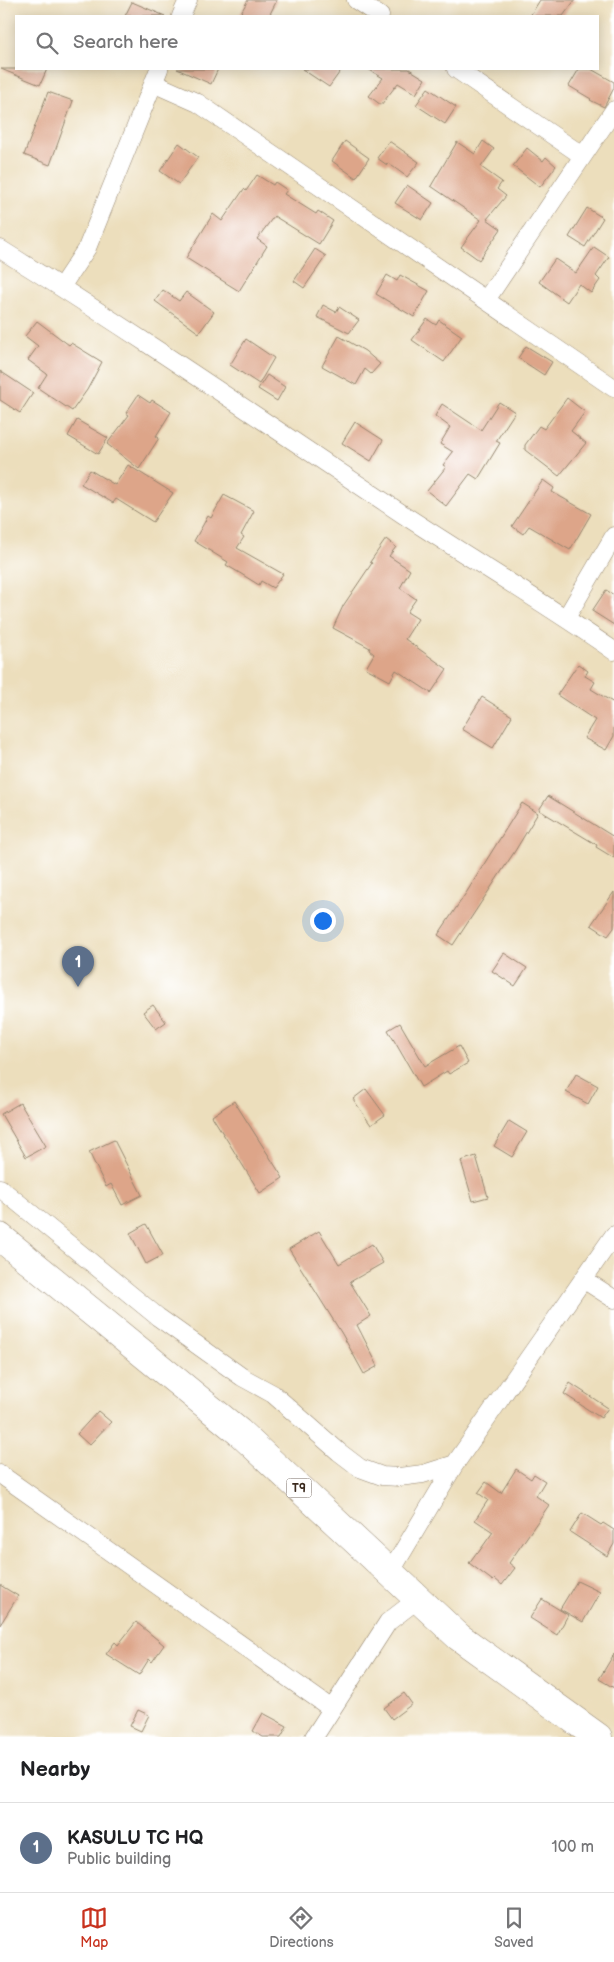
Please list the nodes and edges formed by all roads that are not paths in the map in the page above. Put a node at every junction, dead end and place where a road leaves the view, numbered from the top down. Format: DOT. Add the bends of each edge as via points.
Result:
graph roads {
  1 [pos="188,0"];
  2 [pos="356,0"];
  3 [pos="181,15"];
  4 [pos="378,15"];
  5 [pos="457,70"];
  6 [pos="156,76"];
  7 [pos="614,110"];
  8 [pos="583,156"];
  9 [pos="0,249"];
  10 [pos="61,287"];
  11 [pos="486,300"];
  12 [pos="614,388"];
  13 [pos="614,536"];
  14 [pos="566,618"];
  15 [pos="614,651"];
  16 [pos="0,1188"];
  17 [pos="614,1235"];
  18 [pos="0,1237"];
  19 [pos="583,1279"];
  20 [pos="614,1299"];
  21 [pos="454,1464"];
  22 [pos="0,1474"];
  23 [pos="390,1573"];
  24 [pos="418,1599"];
  25 [pos="332,1709"];
  26 [pos="314,1737"];
  27 [pos="598,1737"];
  1 -- 3 [label="street"];
  2 -- 4 [label="street"];
  5 -- 8 [label="street"];
  6 -- 10 [label="street" via="87,248"];
  6 -- 11 [label="street"];
  7 -- 8 [label="street"];
  8 -- 11 [label="street"];
  9 -- 10 [label="street"];
  10 -- 14 [label="street"];
  11 -- 12 [label="street"];
  13 -- 14 [label="street"];
  14 -- 15 [label="street"];
  16 -- 21 [label="street" via="158,1318 242,1377 273,1394 360,1468 382,1476 399,1477 423,1474"];
  17 -- 19 [label="street"];
  18 -- 23 [label="highway, T9" via="239,1432"];
  19 -- 20 [label="street"];
  19 -- 21 [label="street"];
  21 -- 23 [label="street"];
  22 -- 25 [label="street"];
  23 -- 24 [label="highway, T9"];
  24 -- 25 [label="street" via="388,1622"];
  24 -- 27 [label="highway, T9" via="459,1637"];
  25 -- 26 [label="street"];
}
